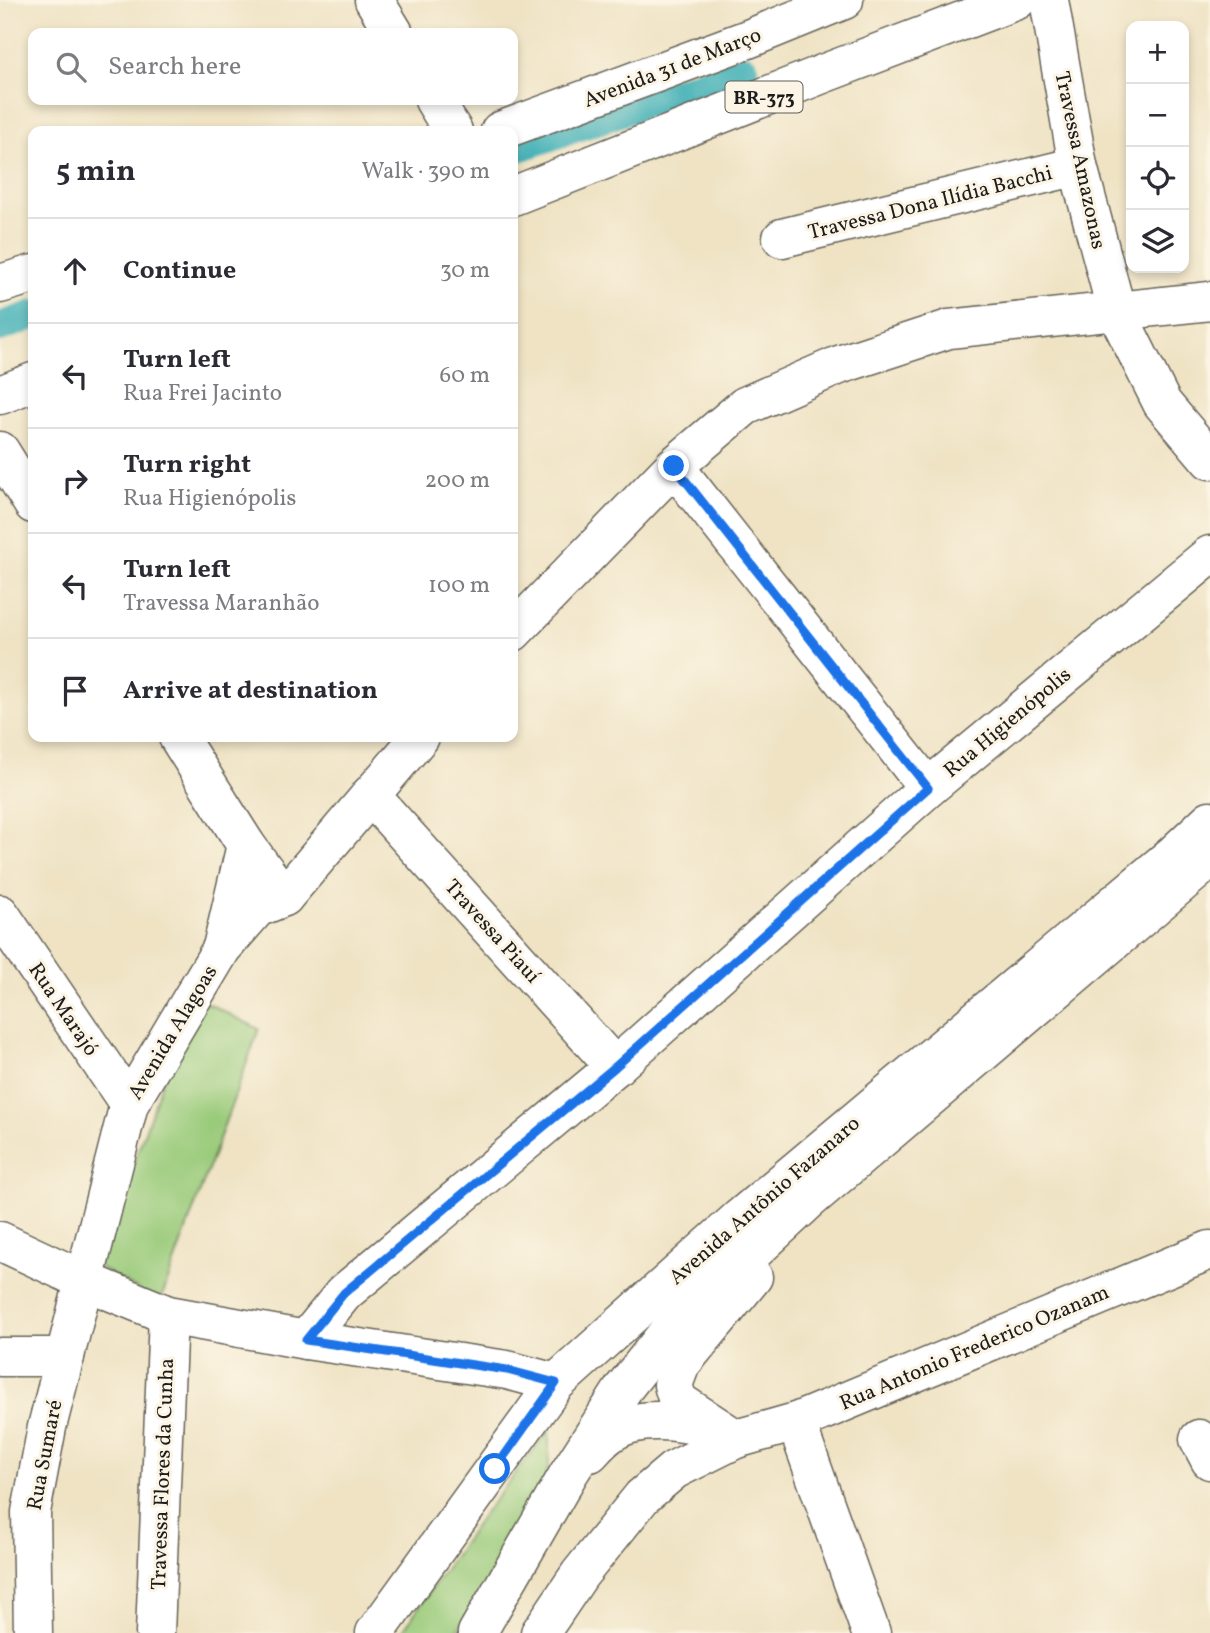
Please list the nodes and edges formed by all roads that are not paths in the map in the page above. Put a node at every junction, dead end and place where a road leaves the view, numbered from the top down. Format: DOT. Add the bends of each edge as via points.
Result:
graph roads {
  1 [pos="374,0"];
  2 [pos="1017,0"];
  3 [pos="1049,0"];
  4 [pos="818,4"];
  5 [pos="391,28"];
  6 [pos="437,105"];
  7 [pos="450,126"];
  8 [pos="513,126"];
  9 [pos="1078,166"];
  10 [pos="518,195"];
  11 [pos="782,238"];
  12 [pos="28,276"];
  13 [pos="0,284"];
  14 [pos="1210,301"];
  15 [pos="1117,313"];
  16 [pos="28,384"];
  17 [pos="0,395"];
  18 [pos="0,451"];
  19 [pos="1210,460"];
  20 [pos="674,466"];
  21 [pos="28,496"];
  22 [pos="1210,555"];
  23 [pos="518,627"];
  24 [pos="181,742"];
  25 [pos="416,742"];
  26 [pos="928,788"];
  27 [pos="370,794"];
  28 [pos="1210,820"];
  29 [pos="246,845"];
  30 [pos="1210,859"];
  31 [pos="284,897"];
  32 [pos="0,914"];
  33 [pos="222,948"];
  34 [pos="615,1067"];
  35 [pos="128,1104"];
  36 [pos="808,1201"];
  37 [pos="0,1241"];
  38 [pos="1210,1250"];
  39 [pos="83,1280"];
  40 [pos="168,1315"];
  41 [pos="306,1340"];
  42 [pos="0,1357"];
  43 [pos="65,1357"];
  44 [pos="556,1383"];
  45 [pos="796,1422"];
  46 [pos="736,1439"];
  47 [pos="569,1473"];
  48 [pos="545,1629"];
  49 [pos="33,1633"];
  50 [pos="155,1633"];
  51 [pos="375,1633"];
  52 [pos="477,1633"];
  53 [pos="871,1633"];
  1 -- 5 [label="street"];
  2 -- 10 [label="street, BR-373"];
  3 -- 9 [label="street, Travessa Amazonas"];
  4 -- 8 [label="street, Avenida 31 de Março" via="748,39"];
  6 -- 7 [label="street"];
  9 -- 11 [label="street, Travessa Dona Ilídia Bacchi"];
  9 -- 15 [label="street, Travessa Amazonas"];
  12 -- 13 [label="street"];
  14 -- 15 [label="street"];
  15 -- 19 [label="street, Travessa Amazonas" via="1162,403"];
  15 -- 20 [label="street" via="949,330 839,365 745,406"];
  16 -- 17 [label="street"];
  18 -- 21 [label="street"];
  20 -- 23 [label="street"];
  20 -- 26 [label="street"];
  22 -- 26 [label="street, Rua Higienópolis"];
  24 -- 29 [label="street"];
  25 -- 27 [label="street"];
  26 -- 34 [label="street, Rua Higienópolis"];
  27 -- 31 [label="street"];
  27 -- 34 [label="street, Travessa Piauí"];
  28 -- 44 [label="street, Avenida Antônio Fazanaro" via="741,1217"];
  29 -- 31 [label="street"];
  29 -- 33 [label="street, Avenida Alagoas"];
  30 -- 36 [label="street, Avenida Antônio Fazanaro"];
  31 -- 33 [label="street, Avenida Alagoas" via="257,908"];
  32 -- 35 [label="street, Rua Marajó"];
  33 -- 35 [label="street, Avenida Alagoas"];
  34 -- 41 [label="street, Rua Higienópolis" via="344,1293"];
  35 -- 39 [label="street, Avenida Alagoas"];
  36 -- 46 [label="street" via="681,1364 673,1385 678,1401"];
  36 -- 47 [label="street, Avenida Antônio Fazanaro" via="673,1326 623,1389"];
  37 -- 39 [label="street"];
  38 -- 45 [label="street, Rua Antonio Frederico Ozanam"];
  39 -- 40 [label="street"];
  39 -- 43 [label="street, Rua Sumaré"];
  40 -- 41 [label="street"];
  40 -- 50 [label="street, Travessa Flores da Cunha"];
  41 -- 44 [label="street" via="507,1370"];
  42 -- 43 [label="street"];
  43 -- 49 [label="street, Rua Sumaré" via="31,1512"];
  44 -- 47 [label="street" via="564,1412"];
  44 -- 51 [label="street, Avenida Antônio Fazanaro"];
  45 -- 46 [label="street, Rua Antonio Frederico Ozanam"];
  45 -- 53 [label="street"];
  46 -- 47 [label="street" via="695,1425 640,1423 611,1433"];
  46 -- 48 [label="street, Rua Antonio Frederico Ozanam" via="674,1470 642,1497 580,1574"];
  47 -- 52 [label="street, Avenida Antônio Fazanaro"];
}
